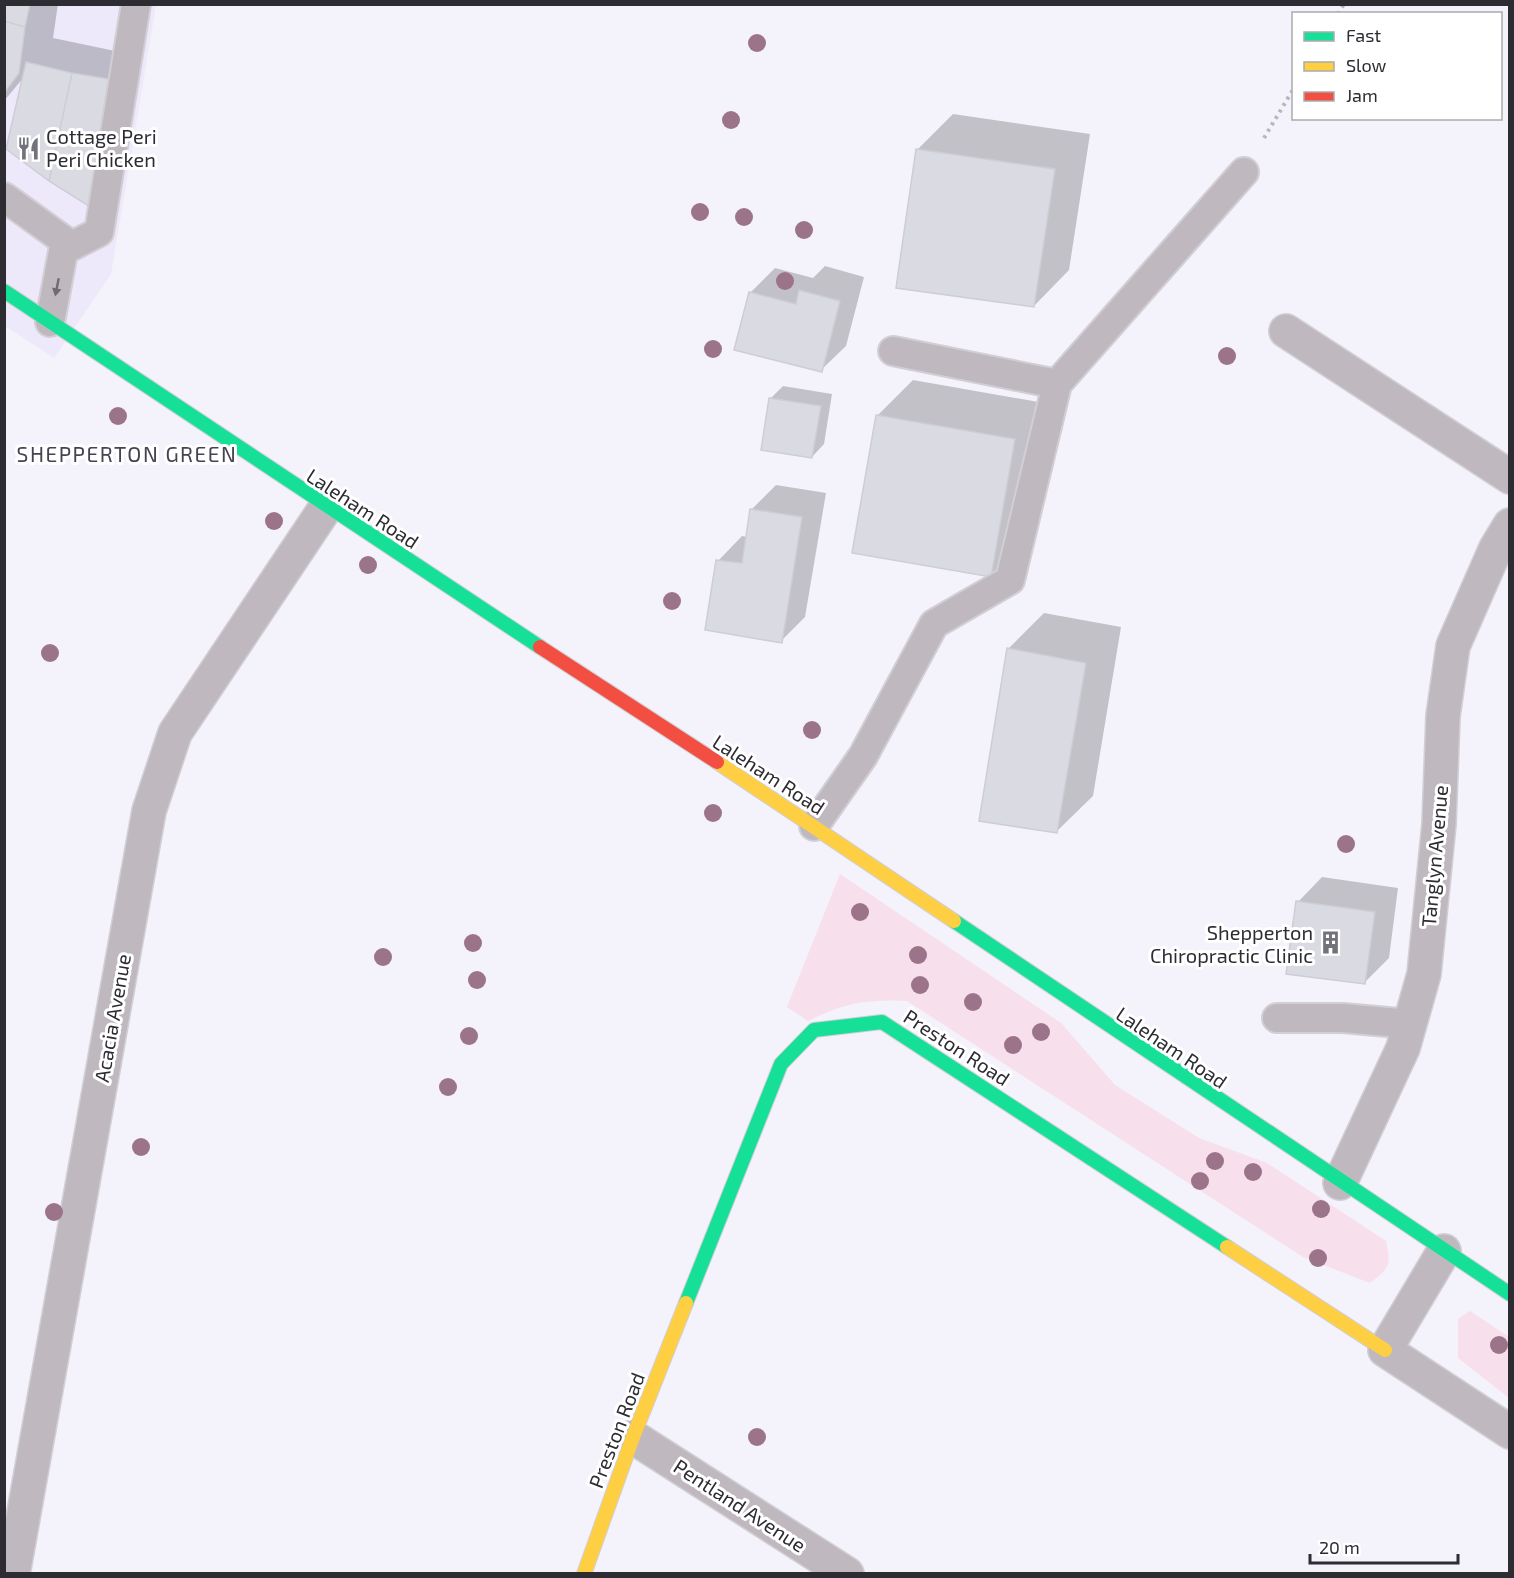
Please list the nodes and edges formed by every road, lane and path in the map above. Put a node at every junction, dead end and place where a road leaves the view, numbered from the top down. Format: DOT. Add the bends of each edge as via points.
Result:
graph roads {
  1 [pos="136,4"];
  2 [pos="1292,90"];
  3 [pos="1244,172"];
  4 [pos="4,197"];
  5 [pos="64,250"];
  6 [pos="4,291"];
  7 [pos="50,322"];
  8 [pos="1286,331"];
  9 [pos="893,351"];
  10 [pos="1057,384"];
  11 [pos="1509,477"];
  12 [pos="326,507"];
  13 [pos="1509,525"];
  14 [pos="814,826"];
  15 [pos="1277,1018"];
  16 [pos="1410,1024"];
  17 [pos="1340,1183"];
  18 [pos="1444,1251"];
  19 [pos="1509,1294"];
  20 [pos="1385,1350"];
  21 [pos="1509,1432"];
  22 [pos="633,1437"];
  23 [pos="13,1574"];
  24 [pos="584,1574"];
  25 [pos="847,1574"];
  1 -- 5 [label="lane" via="99,232"];
  2 -- 3 [label="path"];
  3 -- 10 [label="lane"];
  4 -- 5 [label="lane" via="65,241"];
  5 -- 7 [label="lane, one-way"];
  6 -- 7 [label="main road, Laleham Road"];
  7 -- 12 [label="main road, Laleham Road"];
  8 -- 11 [label="street"];
  9 -- 10 [label="lane"];
  10 -- 14 [label="lane" via="1010,580 934,624 863,756"];
  12 -- 14 [label="main road, Laleham Road"];
  12 -- 23 [label="street, Acacia Avenue" via="175,733 149,812"];
  13 -- 16 [label="street, Tanglyn Avenue" via="1453,646 1443,716 1439,824 1424,974"];
  14 -- 17 [label="main road, Laleham Road"];
  15 -- 16 [label="lane"];
  16 -- 17 [label="street, Tanglyn Avenue" via="1403,1048"];
  17 -- 18 [label="main road, Laleham Road"];
  18 -- 19 [label="main road, Laleham Road"];
  18 -- 20 [label="street"];
  20 -- 21 [label="street"];
  20 -- 22 [label="main road, Preston Road" via="882,1022 814,1030 781,1064"];
  22 -- 24 [label="main road, Preston Road"];
  22 -- 25 [label="street, Pentland Avenue"];
}
